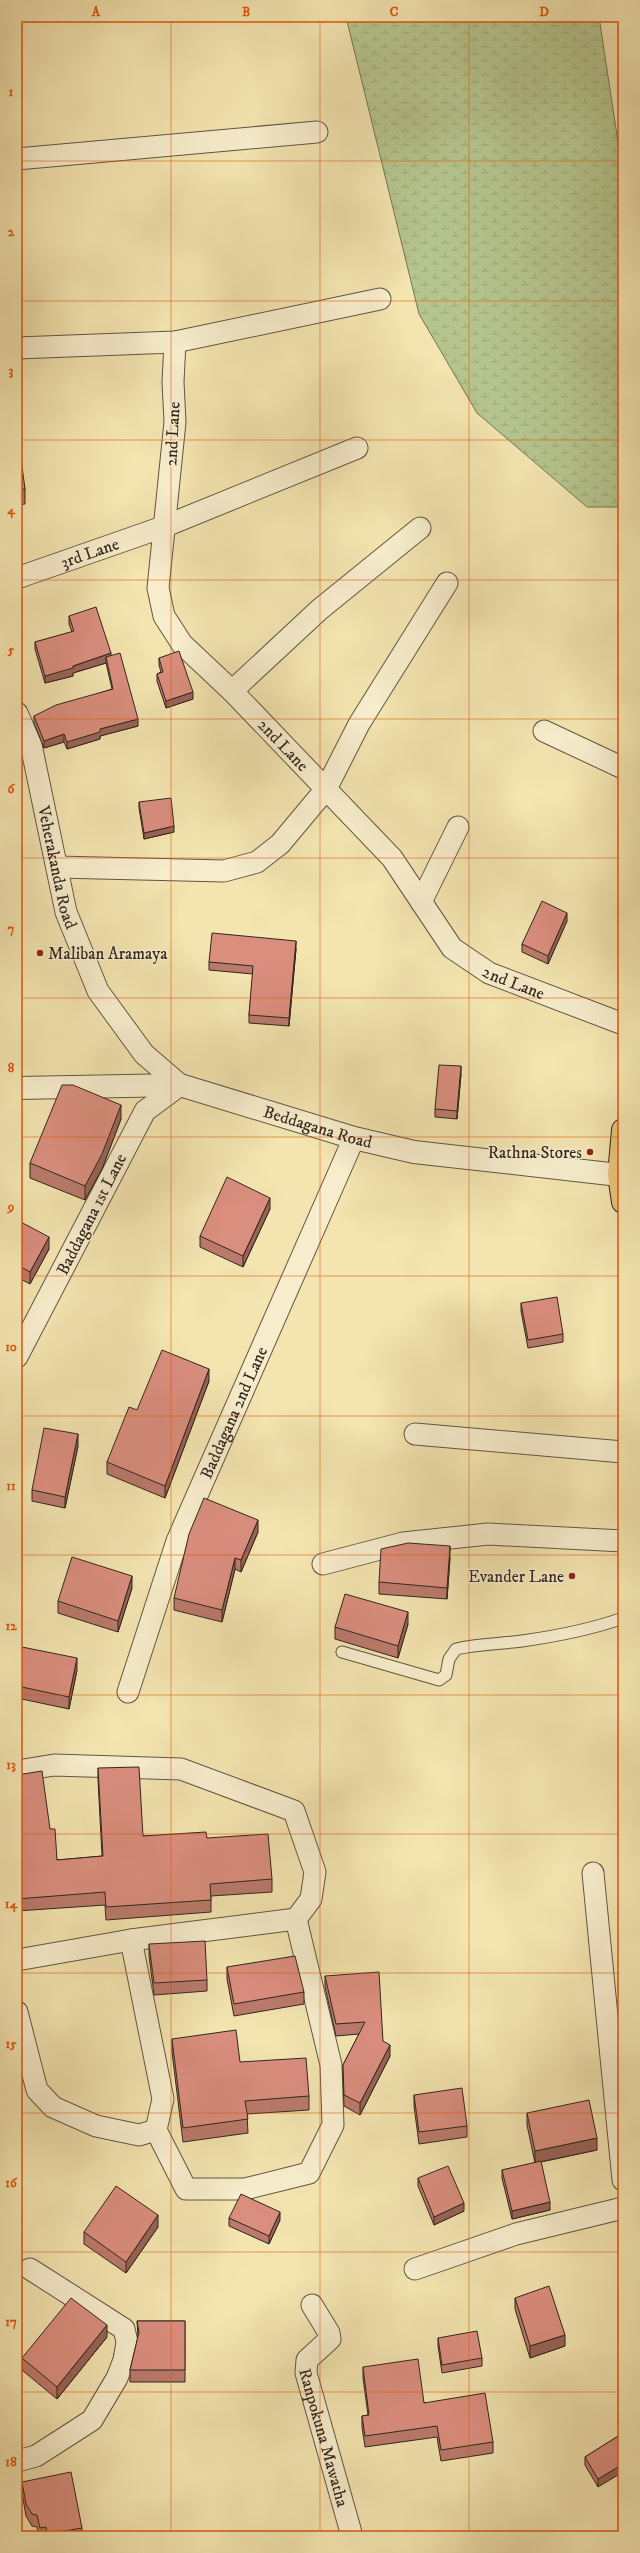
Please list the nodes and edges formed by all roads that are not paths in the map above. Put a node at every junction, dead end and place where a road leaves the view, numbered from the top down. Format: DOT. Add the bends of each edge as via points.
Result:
graph roads {
  1 [pos="317,132"];
  2 [pos="17,160"];
  3 [pos="380,299"];
  4 [pos="175,342"];
  5 [pos="17,348"];
  6 [pos="357,448"];
  7 [pos="163,527"];
  8 [pos="420,528"];
  9 [pos="17,578"];
  10 [pos="447,583"];
  11 [pos="232,691"];
  12 [pos="17,713"];
  13 [pos="544,731"];
  14 [pos="24,745"];
  15 [pos="623,768"];
  16 [pos="326,789"];
  17 [pos="458,827"];
  18 [pos="57,867"];
  19 [pos="421,902"];
  20 [pos="623,1024"];
  21 [pos="180,1085"];
  22 [pos="17,1088"];
  23 [pos="623,1130"];
  24 [pos="354,1138"];
  25 [pos="620,1175"];
  26 [pos="623,1202"];
  27 [pos="17,1357"];
  28 [pos="414,1434"];
  29 [pos="623,1452"];
  30 [pos="623,1541"];
  31 [pos="323,1564"];
  32 [pos="623,1618"];
  33 [pos="342,1652"];
  34 [pos="128,1692"];
  35 [pos="17,1771"];
  36 [pos="593,1873"];
  37 [pos="296,1919"];
  38 [pos="131,1940"];
  39 [pos="17,1960"];
  40 [pos="17,2012"];
  41 [pos="156,2130"];
  42 [pos="623,2180"];
  43 [pos="623,2208"];
  44 [pos="30,2269"];
  45 [pos="416,2270"];
  46 [pos="312,2305"];
  47 [pos="17,2461"];
  48 [pos="352,2536"];
  1 -- 2 [label="street"];
  3 -- 4 [label="street"];
  4 -- 5 [label="street"];
  4 -- 7 [label="street, 2nd Lane" via="175,422"];
  6 -- 7 [label="street, 3rd Lane"];
  7 -- 9 [label="street, 3rd Lane"];
  7 -- 11 [label="street, 2nd Lane" via="158,588 164,616 182,644"];
  8 -- 11 [label="street" via="319,610"];
  10 -- 16 [label="street" via="359,724"];
  11 -- 16 [label="street, 2nd Lane"];
  12 -- 14 [label="street, Veherakanda Road"];
  13 -- 15 [label="street"];
  14 -- 18 [label="street, Veherakanda Road"];
  16 -- 18 [label="street" via="280,844 257,862 240,868 224,871"];
  16 -- 19 [label="street, 2nd Lane" via="392,858"];
  17 -- 19 [label="street"];
  18 -- 21 [label="street, Veherakanda Road" via="66,912 98,991 144,1054"];
  19 -- 20 [label="street, 2nd Lane" via="452,948 489,973"];
  21 -- 22 [label="street, Beddagana Road"];
  21 -- 24 [label="street, Beddagana Road"];
  21 -- 27 [label="street, Baddagana 1st Lane" via="144,1111"];
  23 -- 25 [label="main road"];
  24 -- 25 [label="street, Beddagana Road" via="414,1152"];
  24 -- 34 [label="street, Baddagana 2nd Lane" via="177,1542"];
  25 -- 26 [label="main road"];
  28 -- 29 [label="street"];
  30 -- 31 [label="street" via="488,1534 403,1543"];
  32 -- 33 [label="lane" via="594,1629 456,1649 448,1659 446,1675 439,1680"];
  35 -- 37 [label="street" via="54,1765 181,1769 294,1811 316,1872 311,1899"];
  36 -- 42 [label="street"];
  37 -- 38 [label="street"];
  37 -- 41 [label="street" via="331,2065 333,2125 309,2173 245,2189 186,2189"];
  38 -- 39 [label="street"];
  38 -- 41 [label="street" via="163,2099"];
  40 -- 41 [label="street" via="37,2090 53,2107 96,2126 139,2135"];
  43 -- 45 [label="street" via="516,2234"];
  44 -- 47 [label="street" via="124,2329 127,2342 117,2378 92,2420 36,2456"];
  46 -- 48 [label="street, Ranpokuna Mawatha" via="330,2339 307,2360 306,2373"];
}
